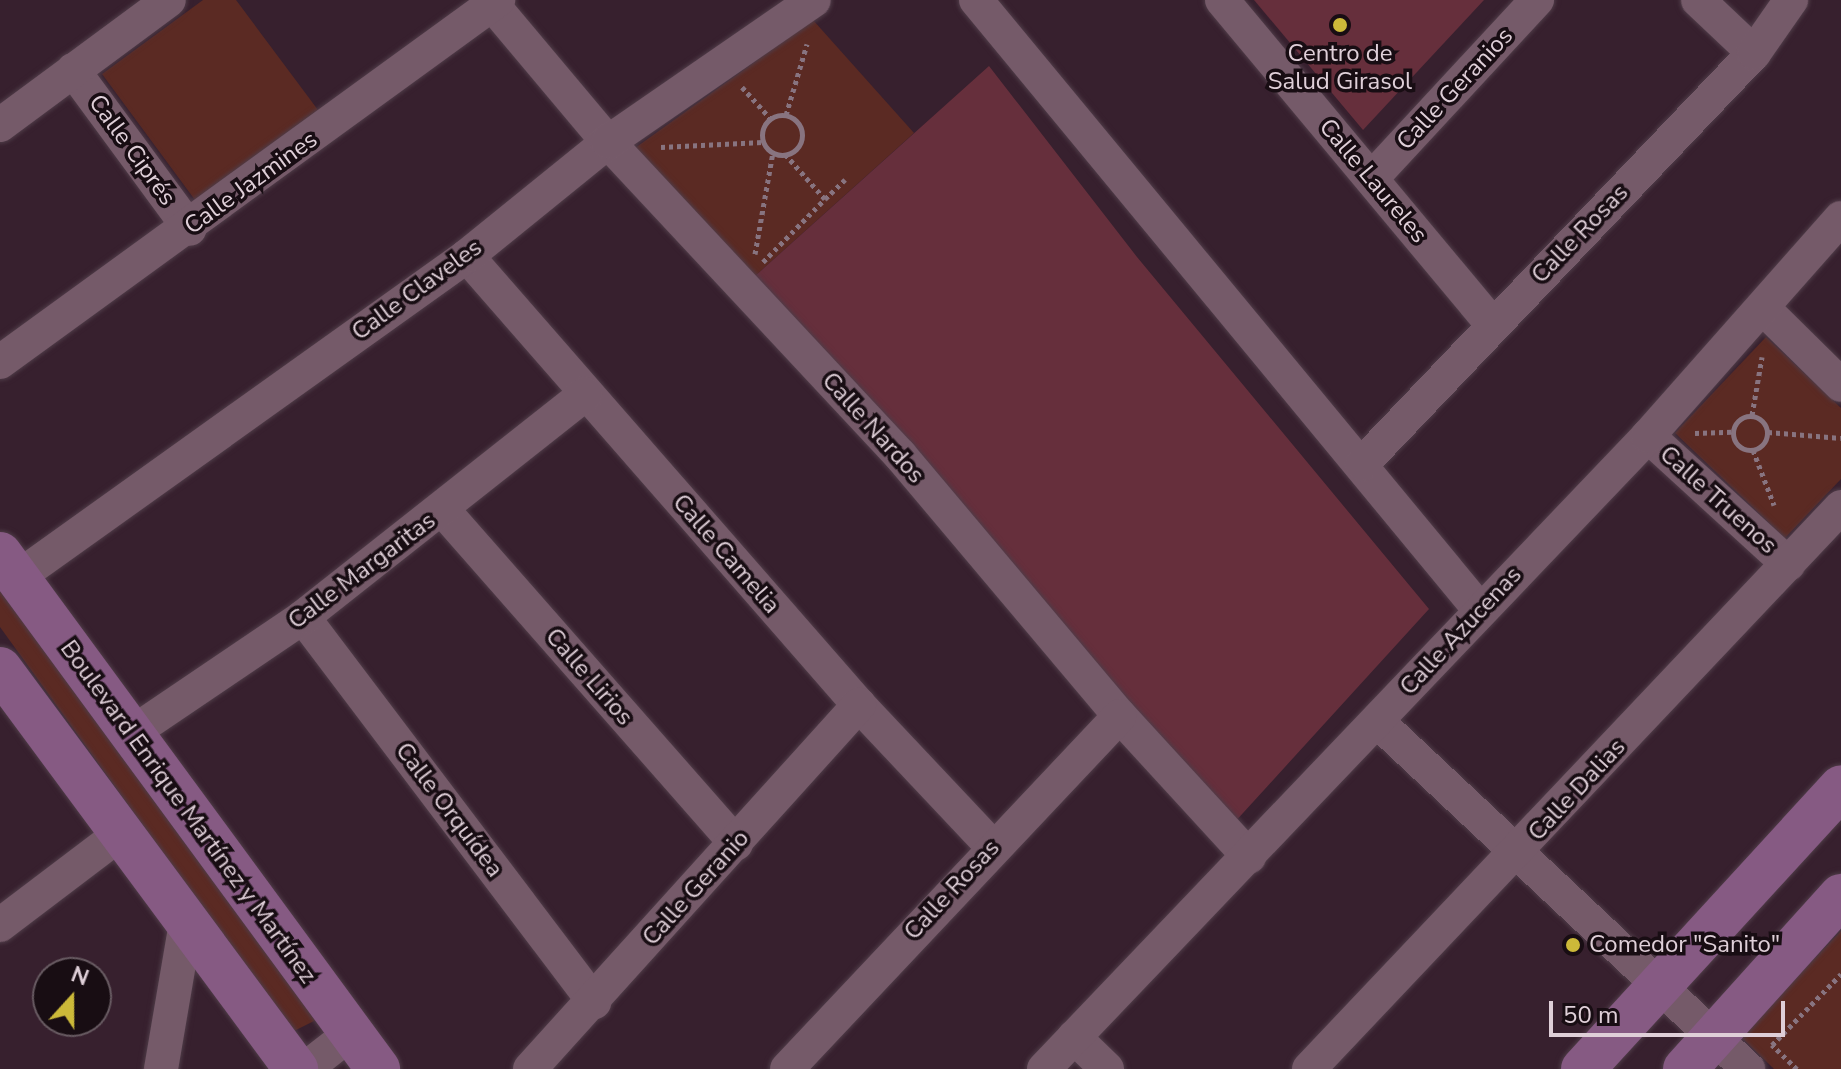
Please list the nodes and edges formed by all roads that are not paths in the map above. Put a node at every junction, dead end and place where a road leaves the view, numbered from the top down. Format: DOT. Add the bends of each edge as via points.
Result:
graph roads {
  1 [pos="169,0"];
  2 [pos="814,0"];
  3 [pos="976,0"];
  4 [pos="1222,0"];
  5 [pos="1537,0"];
  6 [pos="1698,0"];
  7 [pos="1791,0"];
  8 [pos="495,2"];
  9 [pos="1754,53"];
  10 [pos="73,70"];
  11 [pos="0,125"];
  12 [pos="608,142"];
  13 [pos="1372,178"];
  14 [pos="1841,218"];
  15 [pos="190,229"];
  16 [pos="467,256"];
  17 [pos="1764,309"];
  18 [pos="1493,325"];
  19 [pos="0,362"];
  20 [pos="1841,385"];
  21 [pos="585,394"];
  22 [pos="1648,436"];
  23 [pos="1362,464"];
  24 [pos="1841,507"];
  25 [pos="443,510"];
  26 [pos="1788,564"];
  27 [pos="9,565"];
  28 [pos="1480,610"];
  29 [pos="303,617"];
  30 [pos="0,669"];
  31 [pos="859,705"];
  32 [pos="1120,716"];
  33 [pos="1377,721"];
  34 [pos="129,735"];
  35 [pos="1841,787"];
  36 [pos="120,834"];
  37 [pos="736,844"];
  38 [pos="992,846"];
  39 [pos="1518,853"];
  40 [pos="1249,857"];
  41 [pos="1841,896"];
  42 [pos="186,923"];
  43 [pos="0,925"];
  44 [pos="1661,986"];
  45 [pos="594,1002"];
  46 [pos="351,1033"];
  47 [pos="1074,1037"];
  48 [pos="1715,1037"];
  49 [pos="161,1069"];
  50 [pos="296,1069"];
  51 [pos="305,1069"];
  52 [pos="378,1069"];
  53 [pos="530,1069"];
  54 [pos="787,1069"];
  55 [pos="1044,1069"];
  56 [pos="1107,1069"];
  57 [pos="1309,1069"];
  58 [pos="1583,1069"];
  59 [pos="1685,1069"];
  60 [pos="1748,1069"];
  1 -- 10 [label="street"];
  2 -- 12 [label="street, Calle Claveles"];
  3 -- 23 [label="street"];
  4 -- 13 [label="street, Calle Laureles"];
  5 -- 13 [label="street, Calle Geranios"];
  6 -- 9 [label="street"];
  7 -- 9 [label="street, Calle Rosas"];
  8 -- 12 [label="street, Calle Nardos"];
  8 -- 15 [label="street, Calle Jazmines"];
  9 -- 18 [label="street, Calle Rosas"];
  10 -- 11 [label="street"];
  10 -- 15 [label="street, Calle Ciprés"];
  12 -- 16 [label="street, Calle Claveles"];
  12 -- 32 [label="street, Calle Nardos" via="900,455"];
  13 -- 18 [label="street, Calle Laureles"];
  14 -- 17 [label="street, Calle Azucenas"];
  15 -- 19 [label="street, Calle Jazmines"];
  16 -- 21 [label="street, Calle Camelia"];
  16 -- 27 [label="street, Calle Claveles"];
  17 -- 20 [label="street"];
  17 -- 22 [label="street, Calle Azucenas"];
  18 -- 23 [label="street, Calle Rosas"];
  21 -- 25 [label="street, Calle Margaritas"];
  21 -- 31 [label="street, Calle Camelia"];
  22 -- 26 [label="street, Calle Truenos"];
  22 -- 28 [label="street, Calle Azucenas"];
  23 -- 28 [label="street"];
  24 -- 26 [label="street, Calle Dalias"];
  25 -- 29 [label="street, Calle Margaritas"];
  25 -- 37 [label="street, Calle Lirios"];
  26 -- 39 [label="street, Calle Dalias"];
  27 -- 34 [label="street, Boulevard Enrique Martínez y Martínez"];
  28 -- 33 [label="street, Calle Azucenas"];
  29 -- 34 [label="street, Calle Margaritas"];
  29 -- 45 [label="street, Calle Orquídea"];
  30 -- 36 [label="street"];
  31 -- 37 [label="street, Calle Geranio"];
  31 -- 38 [label="street, Calle Camelia"];
  32 -- 38 [label="street, Calle Rosas"];
  32 -- 40 [label="street, Calle Nardos"];
  33 -- 39 [label="street"];
  33 -- 40 [label="street, Calle Azucenas"];
  34 -- 46 [label="street, Boulevard Enrique Martínez y Martínez"];
  35 -- 44 [label="street"];
  36 -- 42 [label="street"];
  36 -- 43 [label="street"];
  37 -- 45 [label="street, Calle Geranio"];
  38 -- 54 [label="street, Calle Rosas"];
  39 -- 44 [label="street"];
  39 -- 57 [label="street, Calle Dalias"];
  40 -- 47 [label="street, Calle Azucenas"];
  41 -- 48 [label="street"];
  42 -- 49 [label="street"];
  42 -- 50 [label="street"];
  44 -- 48 [label="street"];
  44 -- 58 [label="street"];
  45 -- 53 [label="street, Calle Geranio"];
  46 -- 51 [label="street"];
  46 -- 52 [label="street, Boulevard Enrique Martínez y Martínez"];
  47 -- 55 [label="street, Calle Azucenas"];
  47 -- 56 [label="street"];
  48 -- 59 [label="street"];
  48 -- 60 [label="street"];
}
